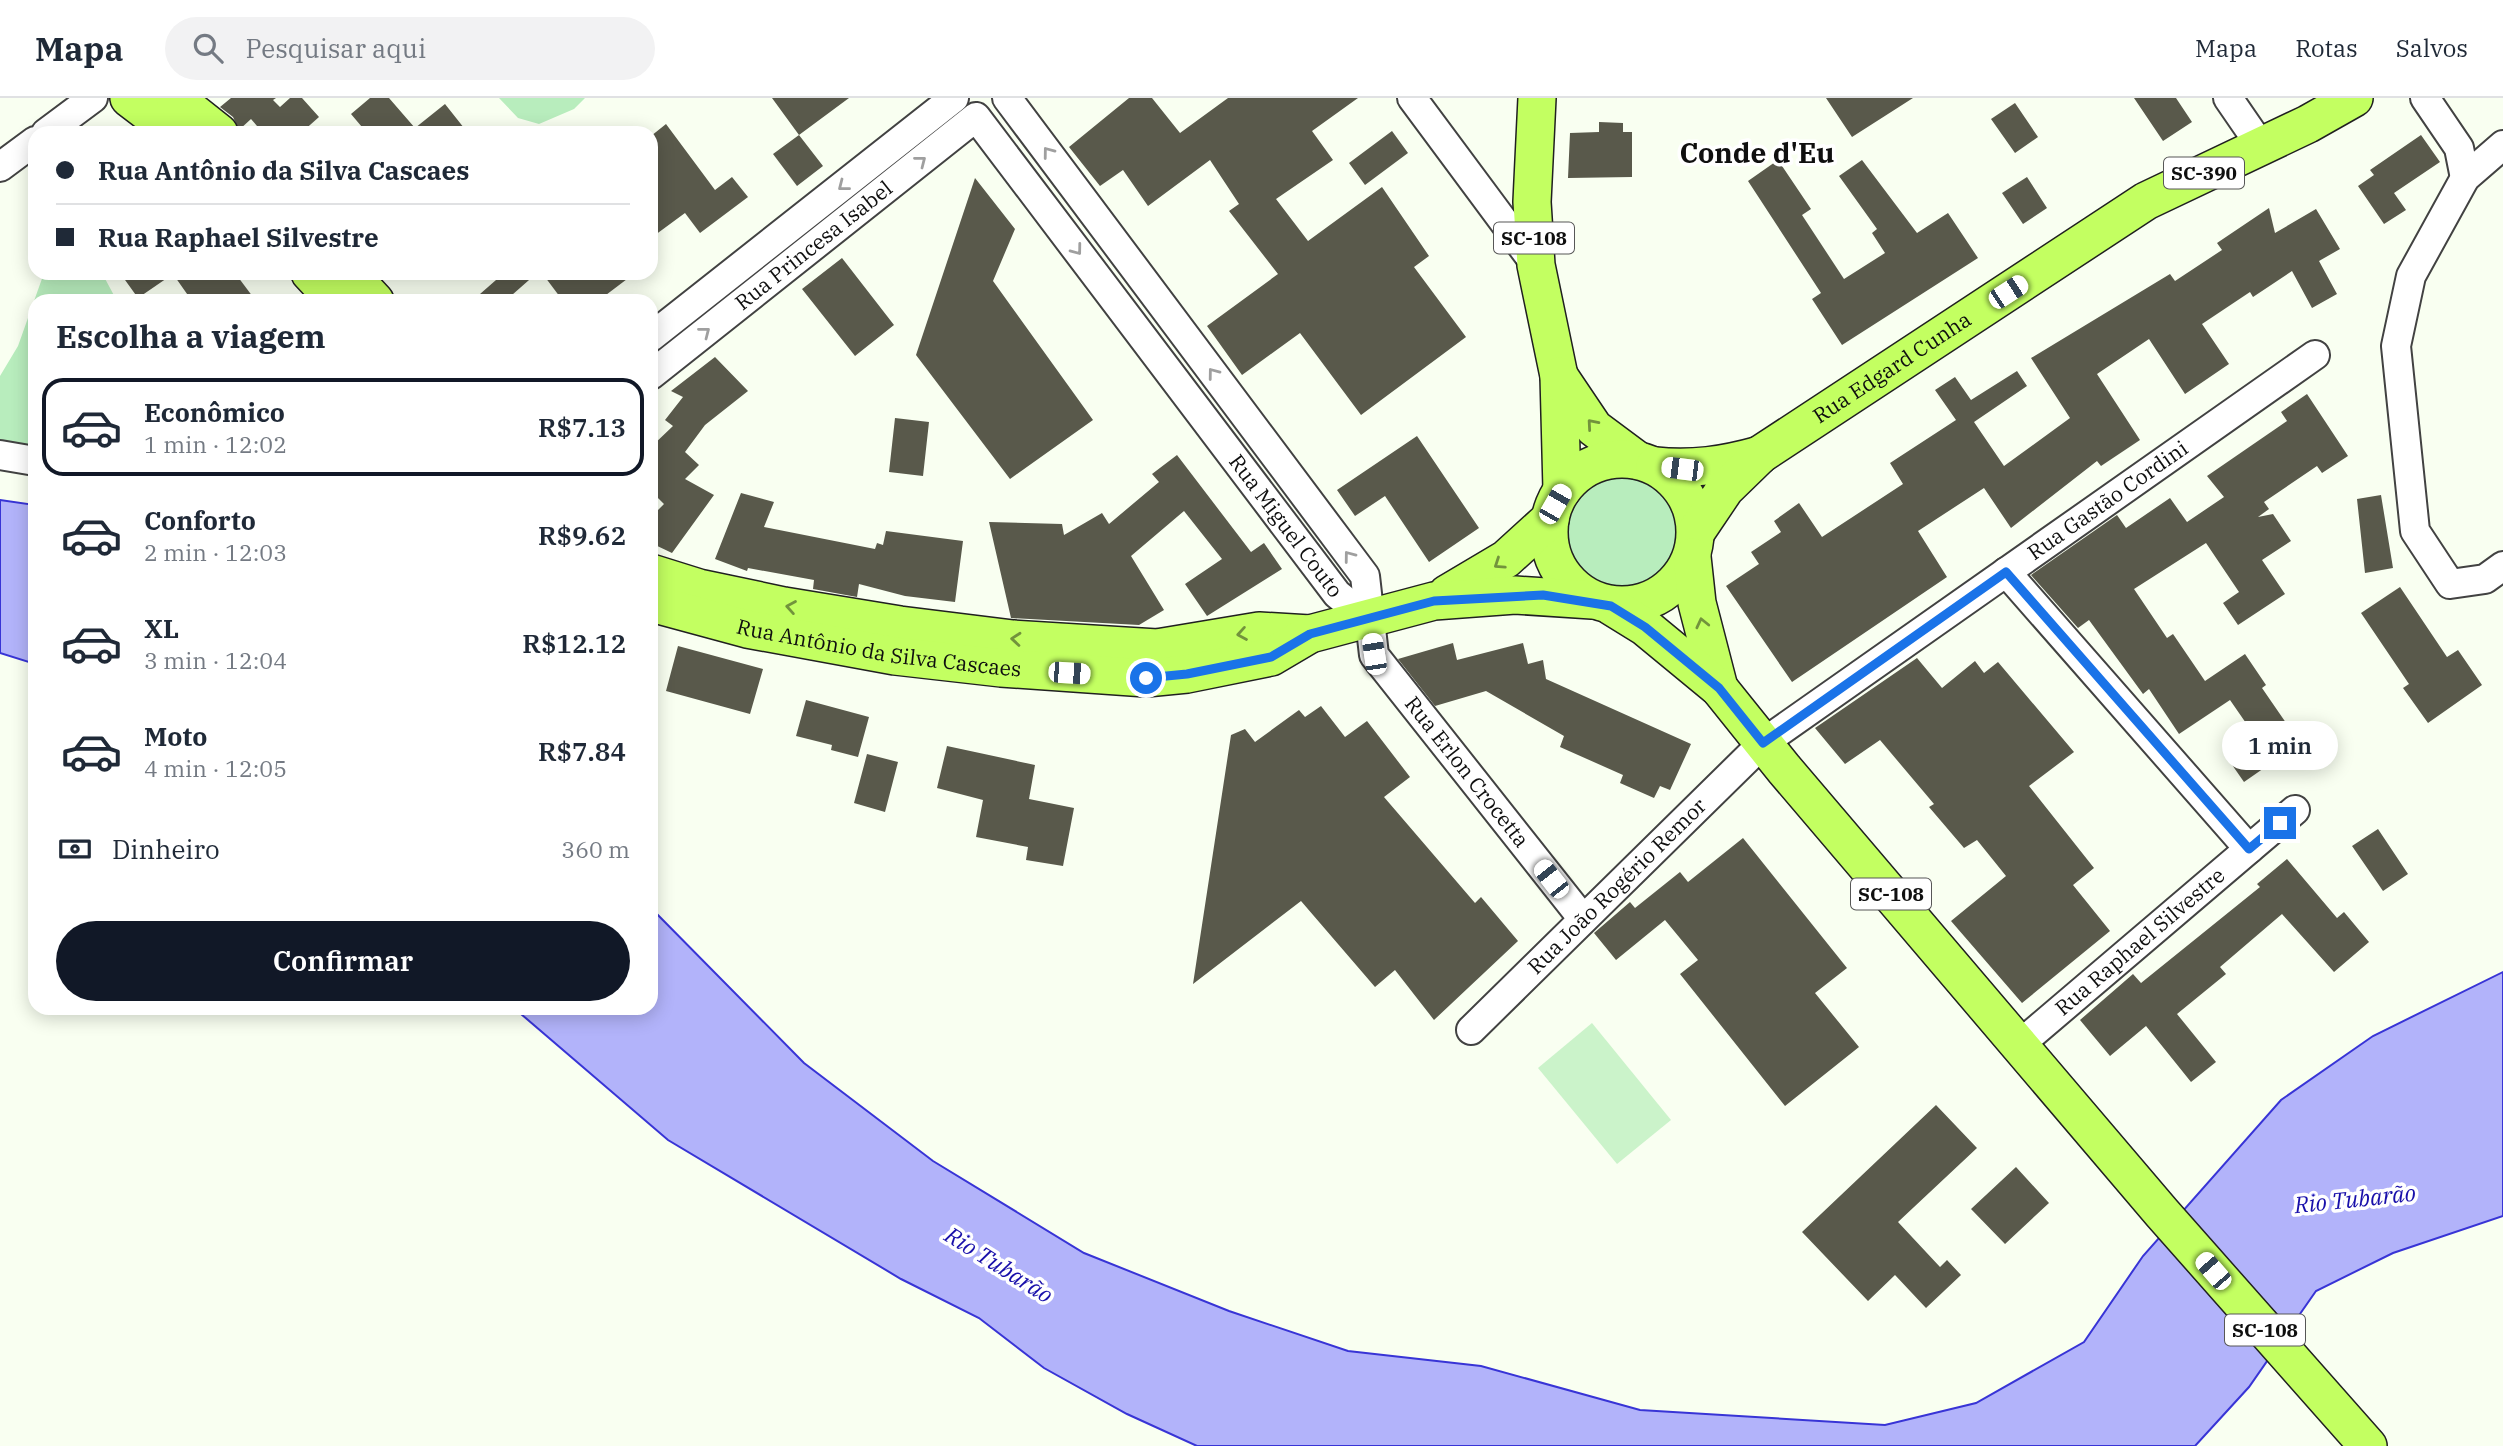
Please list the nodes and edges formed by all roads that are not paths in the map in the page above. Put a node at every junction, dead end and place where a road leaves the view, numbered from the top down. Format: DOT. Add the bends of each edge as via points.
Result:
graph roads {
  1 [pos="93,98"];
  2 [pos="129,98"];
  3 [pos="175,98"];
  4 [pos="954,98"];
  5 [pos="1006,98"];
  6 [pos="1412,98"];
  7 [pos="1537,98"];
  8 [pos="2228,98"];
  9 [pos="2354,98"];
  10 [pos="2425,98"];
  11 [pos="968,108"];
  12 [pos="55,126"];
  13 [pos="166,126"];
  14 [pos="210,126"];
  15 [pos="2503,145"];
  16 [pos="28,146"];
  17 [pos="2261,146"];
  18 [pos="0,167"];
  19 [pos="2465,178"];
  20 [pos="1081,197"];
  21 [pos="1053,218"];
  22 [pos="784,231"];
  23 [pos="802,255"];
  24 [pos="1535,265"];
  25 [pos="316,280"];
  26 [pos="355,280"];
  27 [pos="330,294"];
  28 [pos="368,294"];
  29 [pos="1164,308"];
  30 [pos="1135,327"];
  31 [pos="658,331"];
  32 [pos="2315,355"];
  33 [pos="658,368"];
  34 [pos="1559,376"];
  35 [pos="1761,454"];
  36 [pos="0,455"];
  37 [pos="28,460"];
  38 [pos="1646,463"];
  39 [pos="1556,504"];
  40 [pos="1694,545"];
  41 [pos="2503,566"];
  42 [pos="2006,572"];
  43 [pos="658,587"];
  44 [pos="1434,601"];
  45 [pos="1601,603"];
  46 [pos="1368,619"];
  47 [pos="1719,688"];
  48 [pos="1763,743"];
  49 [pos="2295,810"];
  50 [pos="2249,849"];
  51 [pos="1583,919"];
  52 [pos="1471,1030"];
  53 [pos="2019,1045"];
  54 [pos="2368,1446"];
  1 -- 12 [label="street"];
  2 -- 13 [label="main road"];
  3 -- 14 [label="main road"];
  4 -- 22 [label="street, Rua Princesa Isabel, one-way"];
  5 -- 11 [label="street, Rua Princesa Isabel" via="996,113"];
  20 -- 5 [label="street, Rua Miguel Couto, one-way"];
  6 -- 24 [label="street"];
  7 -- 24 [label="main road, SC-108" via="1532,202"];
  8 -- 17 [label="street"];
  9 -- 17 [label="main road, Rua Edgard Cunha / SC-390"];
  10 -- 19 [label="street" via="2459,148"];
  11 -- 21 [label="street, Rua Miguel Couto"];
  23 -- 11 [label="street, Rua Princesa Isabel, one-way"];
  15 -- 19 [label="street"];
  16 -- 18 [label="street"];
  17 -- 35 [label="main road, Rua Edgard Cunha / SC-390" via="2146,201"];
  19 -- 41 [label="street" via="2411,276 2396,346 2416,531 2450,584 2485,579"];
  20 -- 21 [label="street"];
  20 -- 29 [label="street, Rua Miguel Couto"];
  21 -- 30 [label="street, Rua Miguel Couto, one-way"];
  22 -- 23 [label="street"];
  22 -- 31 [label="street, Rua Princesa Isabel"];
  33 -- 23 [label="street, Rua Princesa Isabel, one-way"];
  24 -- 34 [label="main road, SC-108"];
  25 -- 27 [label="main road"];
  26 -- 28 [label="main road"];
  29 -- 30 [label="street"];
  46 -- 29 [label="street, Rua Miguel Couto, one-way" via="1364,576"];
  30 -- 46 [label="street, Rua Miguel Couto" via="1337,594"];
  32 -- 42 [label="street, Rua Gastão Cordini"];
  38 -- 34 [label="main road, SC-108, one-way" via="1594,428"];
  34 -- 39 [label="main road, SC-108"];
  35 -- 38 [label="main road, Rua Edgard Cunha / SC-390" via="1712,467 1682,469"];
  35 -- 40 [label="main road, Rua Edgard Cunha / SC-390" via="1725,489"];
  36 -- 37 [label="street"];
  38 -- 39 [label="main road" via="1615,459 1595,464 1577,475"];
  38 -- 40 [label="main road" via="1672,477 1685,493 1694,512"];
  39 -- 44 [label="main road, Rua Antônio da Silva Cascaes, one-way" via="1506,559"];
  39 -- 45 [label="main road" via="1549,543 1556,566 1571,586"];
  40 -- 45 [label="main road" via="1680,580 1660,596 1636,605"];
  47 -- 40 [label="main road, SC-108, one-way" via="1697,603"];
  42 -- 48 [label="street, Rua Gastão Cordini"];
  42 -- 50 [label="street"];
  43 -- 46 [label="main road, Rua Antônio da Silva Cascaes" via="747,629 1093,660 1146,678 1271,657 1310,634"];
  44 -- 45 [label="main road, Rua Antônio da Silva Cascaes" via="1515,595"];
  44 -- 46 [label="main road, Rua Antônio da Silva Cascaes"];
  45 -- 47 [label="main road, SC-108" via="1645,627"];
  46 -- 51 [label="street, Rua Erlon Crocetta" via="1374,654"];
  47 -- 48 [label="main road, SC-108"];
  48 -- 51 [label="street, Rua João Rogério Remor"];
  48 -- 53 [label="main road, SC-108"];
  49 -- 50 [label="street, Rua Raphael Silvestre"];
  50 -- 53 [label="street, Rua Raphael Silvestre"];
  51 -- 52 [label="street, Rua João Rogério Remor"];
  53 -- 54 [label="main road, SC-108"];
}
